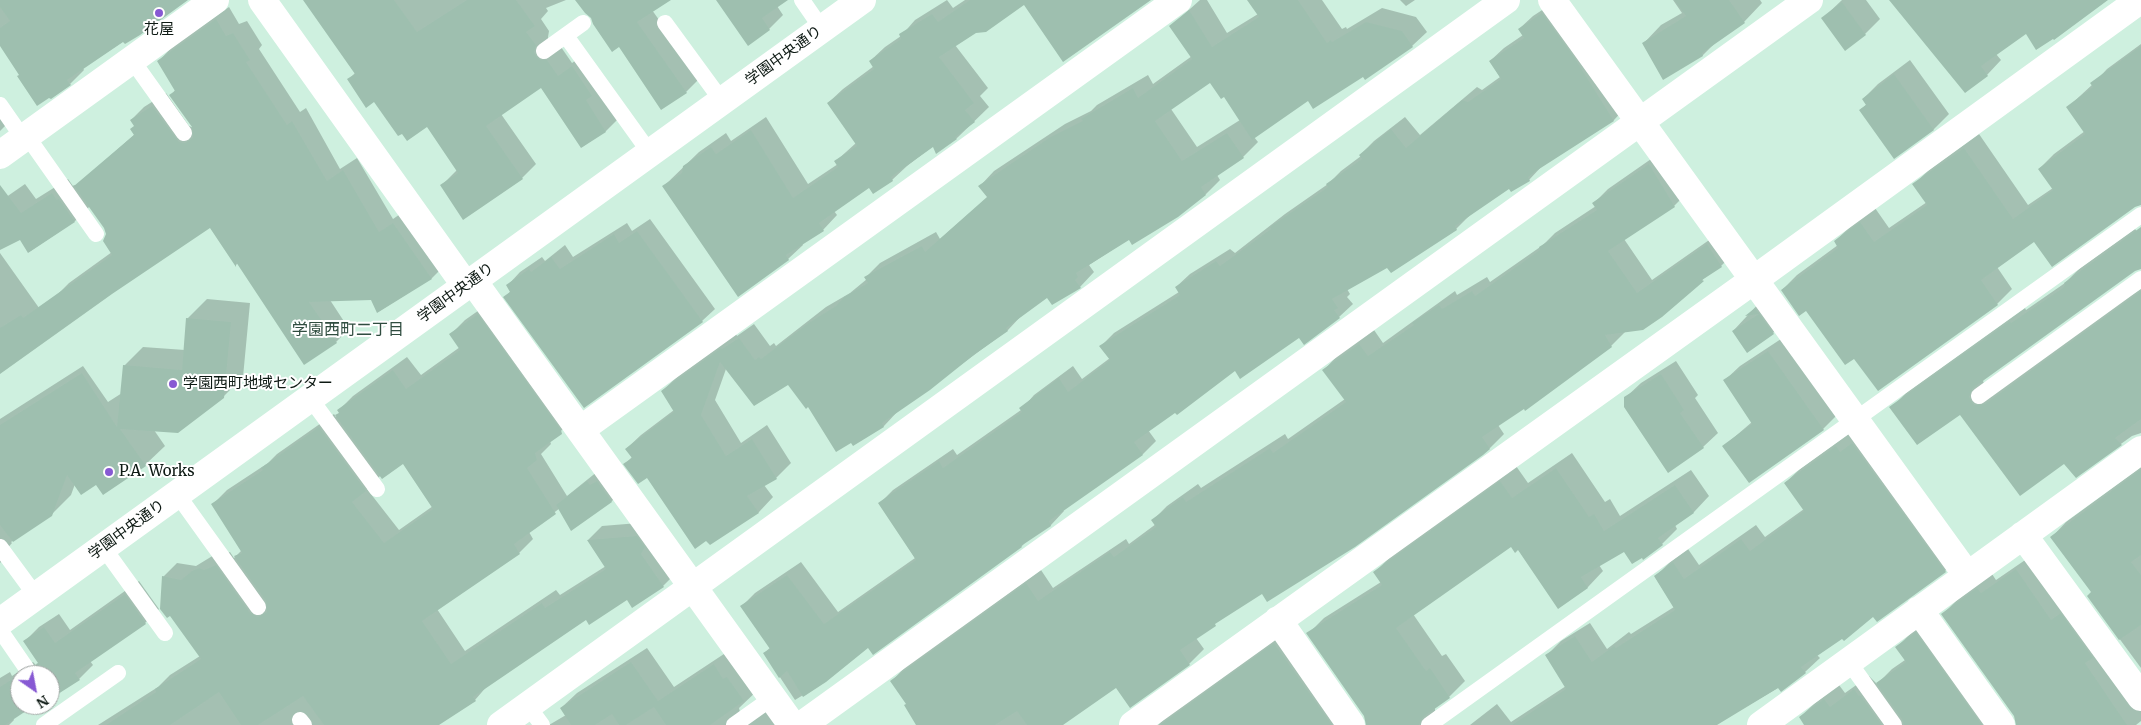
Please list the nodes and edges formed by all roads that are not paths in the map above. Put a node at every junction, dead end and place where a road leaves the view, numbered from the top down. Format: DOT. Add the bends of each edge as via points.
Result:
graph roads {
  1 [pos="215,0"];
  2 [pos="262,0"];
  3 [pos="802,0"];
  4 [pos="862,0"];
  5 [pos="1178,0"];
  6 [pos="1506,0"];
  7 [pos="1552,0"];
  8 [pos="1809,0"];
  9 [pos="2140,0"];
  10 [pos="583,23"];
  11 [pos="665,23"];
  12 [pos="822,29"];
  13 [pos="566,36"];
  14 [pos="544,51"];
  15 [pos="132,60"];
  16 [pos="722,101"];
  17 [pos="0,104"];
  18 [pos="1640,122"];
  19 [pos="184,133"];
  20 [pos="25,137"];
  21 [pos="650,153"];
  22 [pos="0,155"];
  23 [pos="2141,216"];
  24 [pos="96,234"];
  25 [pos="1755,279"];
  26 [pos="2141,279"];
  27 [pos="469,283"];
  28 [pos="1978,396"];
  29 [pos="310,398"];
  30 [pos="1856,420"];
  31 [pos="580,430"];
  32 [pos="2141,451"];
  33 [pos="377,489"];
  34 [pos="177,494"];
  35 [pos="2023,535"];
  36 [pos="0,547"];
  37 [pos="103,547"];
  38 [pos="1968,575"];
  39 [pos="693,587"];
  40 [pos="36,596"];
  41 [pos="258,608"];
  42 [pos="1919,610"];
  43 [pos="1278,620"];
  44 [pos="0,622"];
  45 [pos="0,630"];
  46 [pos="165,633"];
  47 [pos="1849,662"];
  48 [pos="24,665"];
  49 [pos="118,673"];
  50 [pos="2141,697"];
  51 [pos="772,698"];
  52 [pos="60,706"];
  53 [pos="535,715"];
  54 [pos="1775,721"];
  55 [pos="501,725"];
  56 [pos="734,725"];
  57 [pos="792,725"];
  58 [pos="802,725"];
  59 [pos="1133,725"];
  60 [pos="1351,725"];
  61 [pos="1429,725"];
  62 [pos="1894,725"];
  63 [pos="2001,725"];
  1 -- 15 [label="street"];
  2 -- 27 [label="street"];
  3 -- 12 [label="lane"];
  4 -- 12 [label="street, 学園中央通り"];
  5 -- 31 [label="street"];
  6 -- 39 [label="street"];
  7 -- 18 [label="street"];
  8 -- 18 [label="street"];
  9 -- 25 [label="street"];
  10 -- 13 [label="lane"];
  11 -- 16 [label="lane"];
  12 -- 16 [label="street, 学園中央通り"];
  13 -- 14 [label="lane"];
  13 -- 21 [label="lane"];
  15 -- 19 [label="lane"];
  15 -- 20 [label="street"];
  16 -- 21 [label="street, 学園中央通り"];
  17 -- 20 [label="lane"];
  18 -- 25 [label="street"];
  18 -- 58 [label="street"];
  20 -- 22 [label="street"];
  20 -- 24 [label="lane"];
  21 -- 27 [label="street, 学園中央通り"];
  23 -- 30 [label="lane"];
  25 -- 30 [label="street"];
  25 -- 43 [label="street"];
  26 -- 28 [label="lane"];
  27 -- 29 [label="street, 学園中央通り"];
  27 -- 31 [label="street"];
  29 -- 33 [label="lane"];
  29 -- 34 [label="street, 学園中央通り"];
  30 -- 38 [label="street"];
  30 -- 61 [label="lane"];
  31 -- 39 [label="street"];
  32 -- 35 [label="street"];
  34 -- 37 [label="street, 学園中央通り"];
  34 -- 41 [label="lane"];
  35 -- 38 [label="street"];
  35 -- 50 [label="street"];
  36 -- 40 [label="lane"];
  37 -- 40 [label="street, 学園中央通り"];
  37 -- 46 [label="lane"];
  38 -- 42 [label="street"];
  39 -- 51 [label="street"];
  39 -- 53 [label="street"];
  40 -- 44 [label="street, 学園中央通り"];
  42 -- 47 [label="street"];
  42 -- 63 [label="street"];
  43 -- 59 [label="street"];
  43 -- 60 [label="street"];
  45 -- 48 [label="lane"];
  47 -- 54 [label="street"];
  47 -- 62 [label="lane"];
  49 -- 52 [label="lane"];
  51 -- 56 [label="lane"];
  51 -- 57 [label="street"];
  53 -- 55 [label="street"];
}
